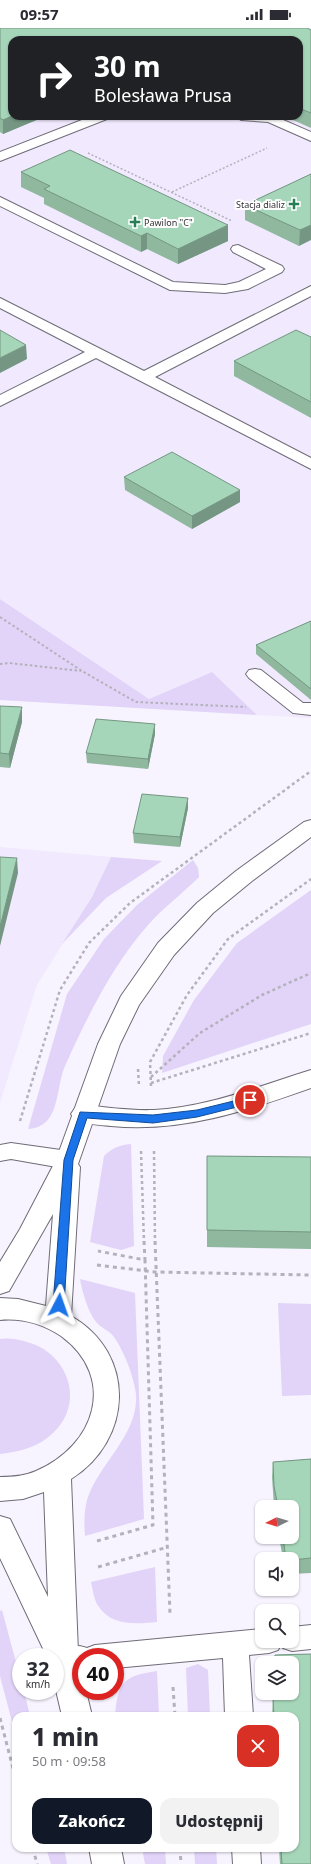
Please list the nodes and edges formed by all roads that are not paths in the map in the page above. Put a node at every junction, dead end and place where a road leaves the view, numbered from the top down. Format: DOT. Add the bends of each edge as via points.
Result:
graph roads {
  1 [pos="93,120"];
  2 [pos="271,120"];
  3 [pos="306,134"];
  4 [pos="0,157"];
  5 [pos="0,201"];
  6 [pos="238,249"];
  7 [pos="311,290"];
  8 [pos="0,302"];
  9 [pos="96,352"];
  10 [pos="144,377"];
  11 [pos="0,401"];
  12 [pos="311,464"];
  13 [pos="255,674"];
  14 [pos="305,709"];
  15 [pos="311,827"];
  16 [pos="311,1079"];
  17 [pos="83,1114"];
  18 [pos="0,1153"];
  19 [pos="68,1160"];
  20 [pos="0,1284"];
  21 [pos="0,1309"];
  22 [pos="58,1320"];
  23 [pos="57,1474"];
  24 [pos="0,1490"];
  25 [pos="0,1528"];
  26 [pos="311,1637"];
  27 [pos="299,1638"];
  28 [pos="255,1642"];
  29 [pos="235,1644"];
  30 [pos="124,1655"];
  31 [pos="72,1659"];
  32 [pos="76,1700"];
  33 [pos="77,1712"];
  34 [pos="239,1712"];
  35 [pos="106,1852"];
  36 [pos="246,1852"];
  37 [pos="108,1864"];
  38 [pos="247,1864"];
  1 -- 4 [label="lane"];
  2 -- 3 [label="lane"];
  5 -- 6 [label="lane" via="170,286 226,289 243,286 277,269"];
  7 -- 10 [label="lane"];
  8 -- 9 [label="lane"];
  9 -- 10 [label="lane"];
  9 -- 11 [label="lane"];
  10 -- 12 [label="lane"];
  13 -- 14 [label="lane"];
  15 -- 17 [label="street" via="205,908 166,950 129,1002 109,1044"];
  16 -- 17 [label="street" via="250,1100 197,1114 146,1118"];
  17 -- 19 [label="street"];
  18 -- 19 [label="lane" via="11,1151"];
  19 -- 20 [label="street" via="29,1236"];
  19 -- 22 [label="street"];
  21 -- 22 [label="street" via="32,1311"];
  22 -- 23 [label="street" via="84,1339 101,1364 108,1394 102,1424 84,1452"];
  23 -- 24 [label="street" via="33,1485"];
  23 -- 31 [label="street" via="61,1551"];
  25 -- 31 [label="street"];
  26 -- 27 [label="lane"];
  28 -- 29 [label="lane"];
  29 -- 30 [label="lane"];
  29 -- 34 [label="lane"];
  32 -- 33 [label="street"];
  35 -- 37 [label="street"];
  36 -- 38 [label="lane"];
}
